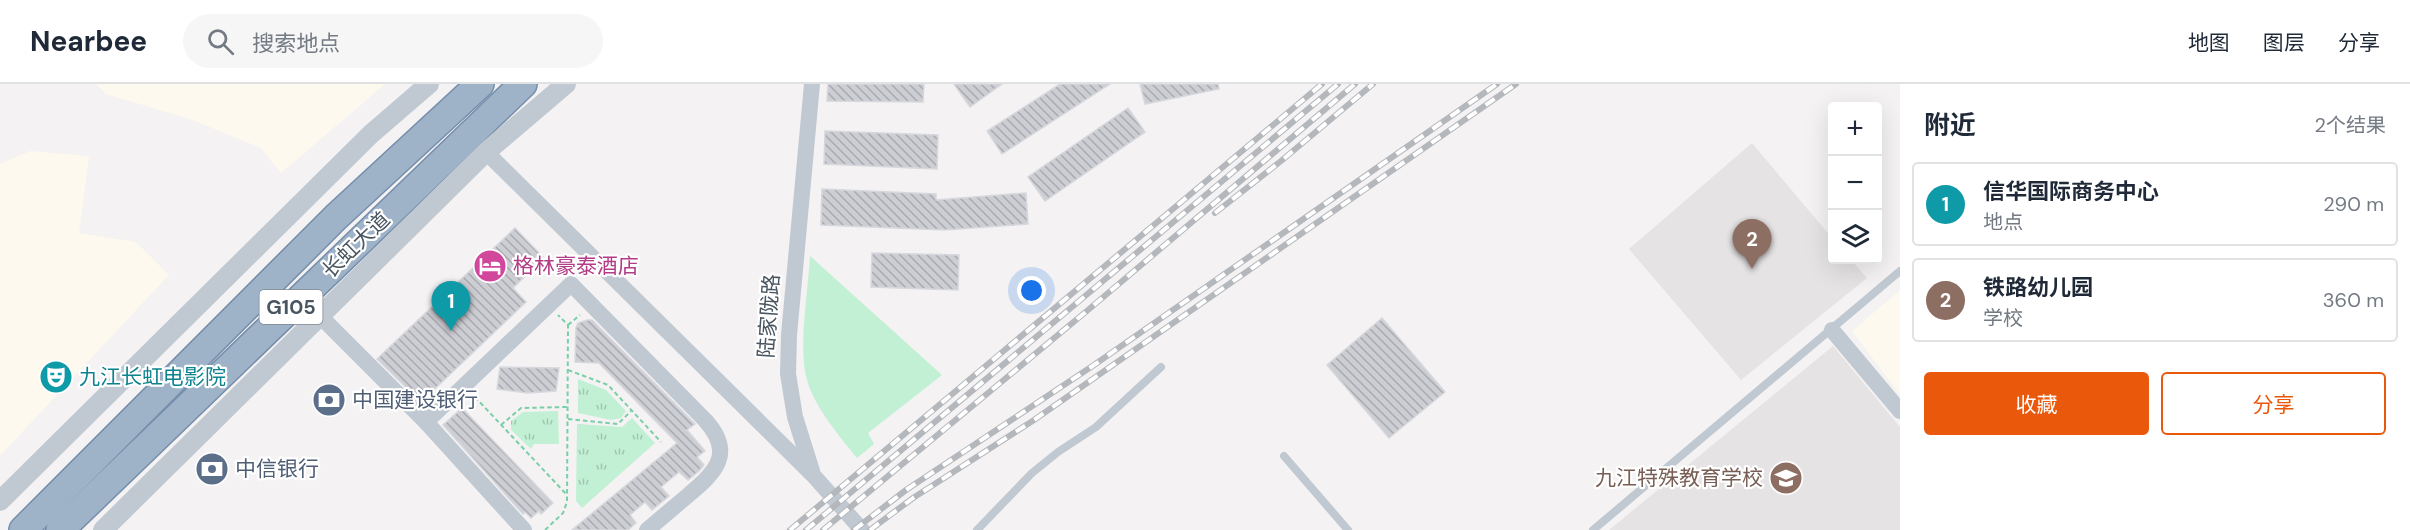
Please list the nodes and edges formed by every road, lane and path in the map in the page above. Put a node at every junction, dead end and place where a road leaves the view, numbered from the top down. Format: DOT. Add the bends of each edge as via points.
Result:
graph roads {
  1 [pos="429,84"];
  2 [pos="480,84"];
  3 [pos="523,84"];
  4 [pos="566,84"];
  5 [pos="812,84"];
  6 [pos="486,152"];
  7 [pos="1900,271"];
  8 [pos="549,306"];
  9 [pos="320,316"];
  10 [pos="1833,330"];
  11 [pos="1161,367"];
  12 [pos="568,370"];
  13 [pos="465,386"];
  14 [pos="568,407"];
  15 [pos="632,411"];
  16 [pos="1900,411"];
  17 [pos="568,419"];
  18 [pos="426,422"];
  19 [pos="501,425"];
  20 [pos="661,442"];
  21 [pos="1284,456"];
  22 [pos="813,475"];
  23 [pos="567,495"];
  24 [pos="0,501"];
  25 [pos="23,530"];
  26 [pos="60,530"];
  27 [pos="103,530"];
  28 [pos="524,530"];
  29 [pos="545,530"];
  30 [pos="646,530"];
  31 [pos="862,530"];
  32 [pos="977,530"];
  33 [pos="1348,530"];
  34 [pos="1593,530"];
  1 -- 24 [label="street" via="371,134"];
  2 -- 25 [label="highway, 长虹大道 / G105" via="336,217"];
  3 -- 26 [label="highway, 长虹大道 / G105"];
  4 -- 6 [label="street"];
  5 -- 22 [label="street, 陆家陇路" via="788,374 795,417"];
  6 -- 9 [label="street"];
  6 -- 22 [label="street"];
  7 -- 10 [label="lane"];
  8 -- 12 [label="path" via="568,325"];
  8 -- 13 [label="street"];
  8 -- 30 [label="street" via="571,285 716,433 716,470"];
  9 -- 18 [label="street"];
  9 -- 27 [label="street"];
  10 -- 16 [label="street"];
  10 -- 34 [label="lane"];
  11 -- 32 [label="lane" via="1096,427 1032,473"];
  12 -- 14 [label="path"];
  12 -- 15 [label="path" via="608,385"];
  13 -- 18 [label="street"];
  13 -- 19 [label="path"];
  14 -- 17 [label="path"];
  14 -- 19 [label="path" via="521,408"];
  15 -- 17 [label="path" via="618,424"];
  15 -- 20 [label="path"];
  17 -- 23 [label="path"];
  18 -- 28 [label="street"];
  19 -- 23 [label="path"];
  21 -- 33 [label="lane"];
  22 -- 31 [label="street, 陆家陇路"];
  23 -- 29 [label="path" via="563,513"];
}
